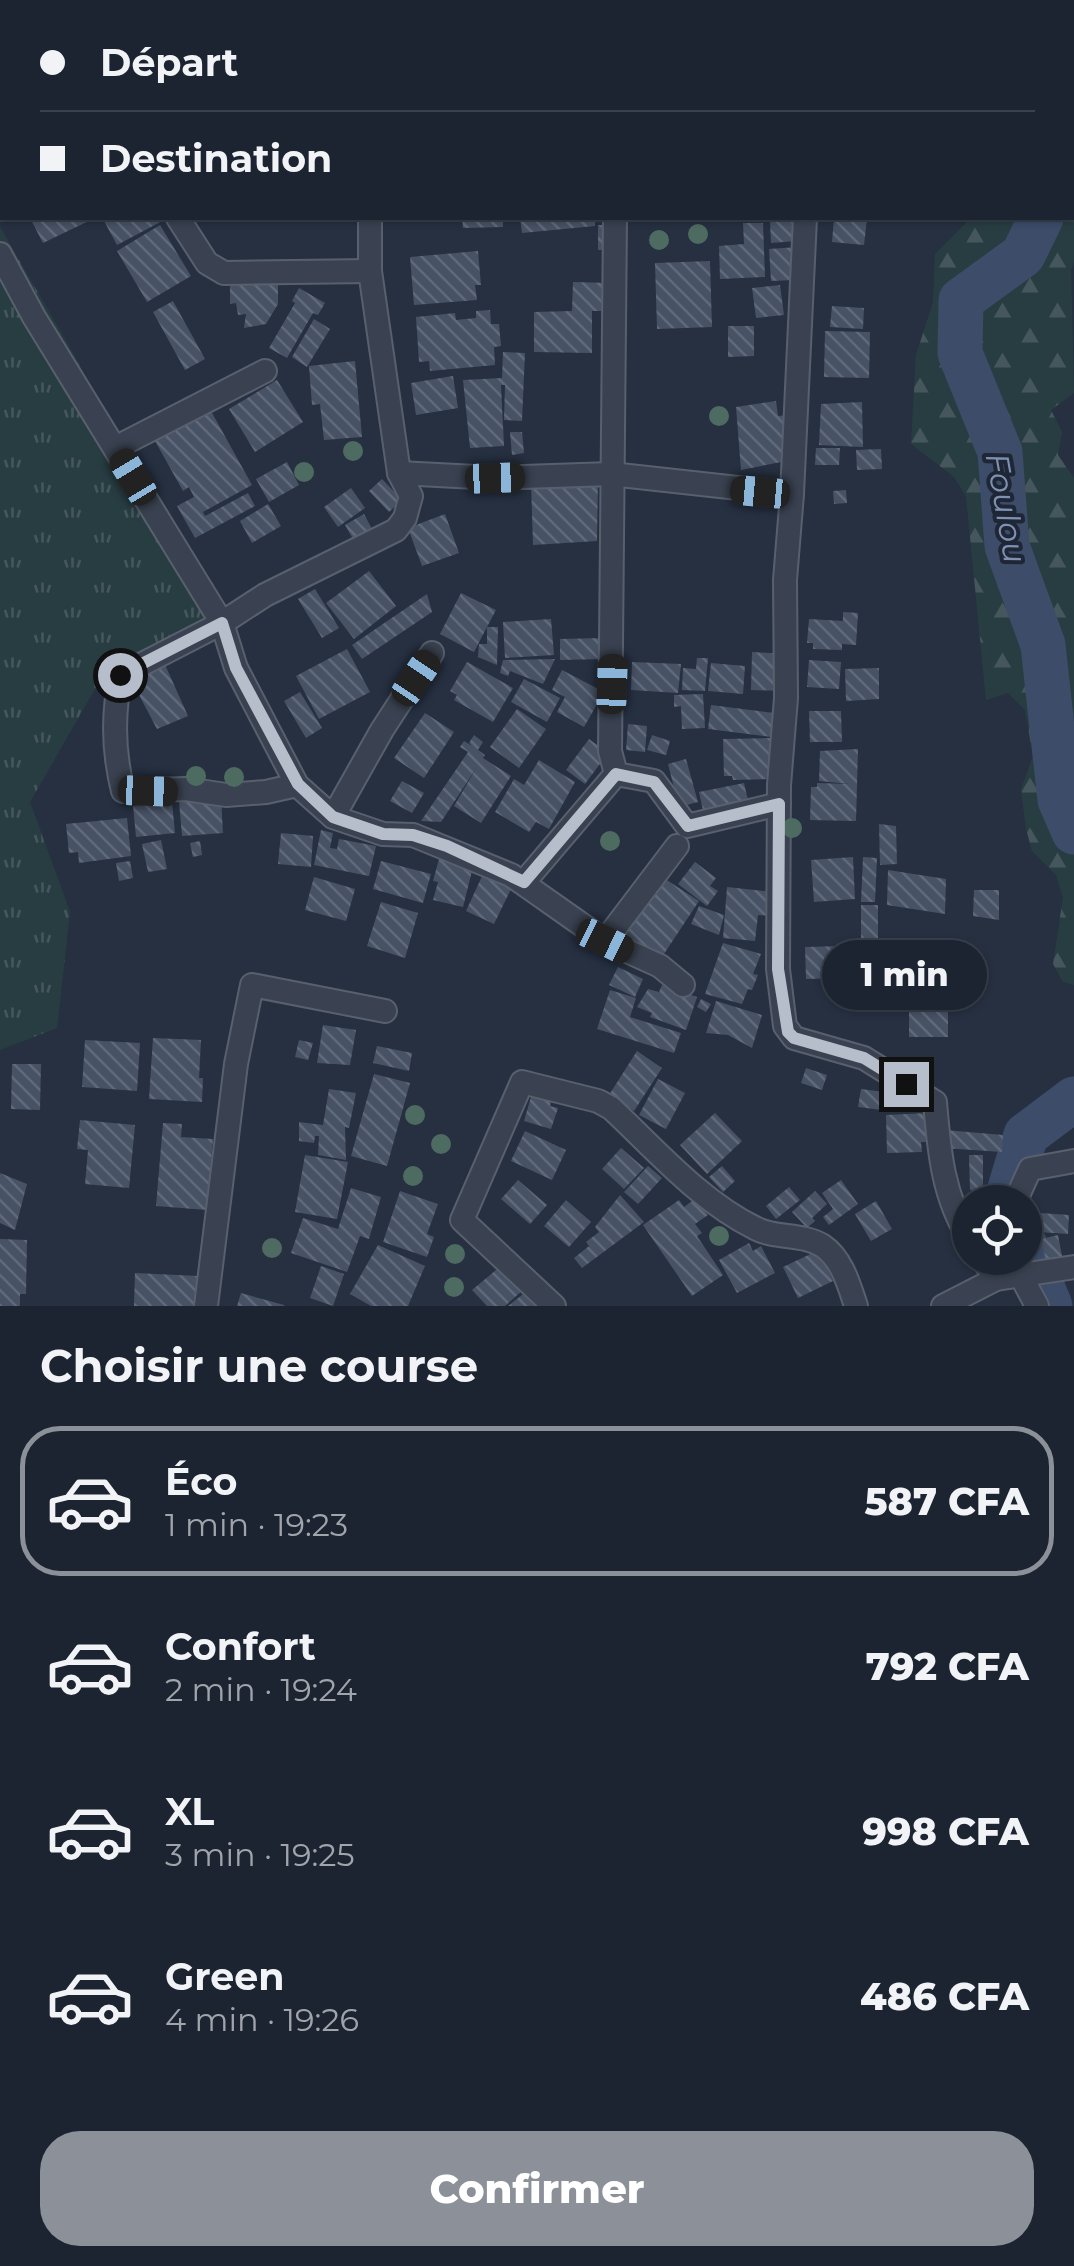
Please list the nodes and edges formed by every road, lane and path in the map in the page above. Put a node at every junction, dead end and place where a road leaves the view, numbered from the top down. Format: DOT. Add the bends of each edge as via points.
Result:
graph roads {
  1 [pos="179,220"];
  2 [pos="370,220"];
  3 [pos="615,220"];
  4 [pos="805,220"];
  5 [pos="0,254"];
  6 [pos="370,272"];
  7 [pos="266,371"];
  8 [pos="115,448"];
  9 [pos="399,473"];
  10 [pos="611,474"];
  11 [pos="792,494"];
  12 [pos="222,623"];
  13 [pos="432,654"];
  14 [pos="616,774"];
  15 [pos="298,784"];
  16 [pos="779,804"];
  17 [pos="333,817"];
  18 [pos="678,846"];
  19 [pos="524,882"];
  20 [pos="605,941"];
  21 [pos="682,985"];
  22 [pos="385,1012"];
  23 [pos="1074,1160"];
  24 [pos="1022,1185"];
  25 [pos="952,1205"];
  26 [pos="1074,1267"];
  27 [pos="988,1275"];
  28 [pos="1018,1275"];
  29 [pos="1021,1276"];
  30 [pos="206,1306"];
  31 [pos="554,1306"];
  32 [pos="856,1306"];
  33 [pos="943,1306"];
  34 [pos="1037,1306"];
  1 -- 6 [label="street" via="207,263 224,274"];
  2 -- 6 [label="street"];
  3 -- 10 [label="street"];
  4 -- 11 [label="street"];
  5 -- 8 [label="street"];
  6 -- 9 [label="street"];
  7 -- 8 [label="street"];
  8 -- 12 [label="street"];
  9 -- 10 [label="street"];
  9 -- 12 [label="street" via="411,496 396,530 265,594"];
  10 -- 11 [label="street"];
  10 -- 14 [label="street" via="610,752"];
  11 -- 16 [label="street"];
  12 -- 15 [label="street" via="236,668"];
  12 -- 15 [label="street" via="120,675 112,713 123,791 226,795"];
  13 -- 17 [label="street"];
  14 -- 16 [label="street" via="654,782 688,826"];
  14 -- 19 [label="street"];
  15 -- 17 [label="street"];
  16 -- 25 [label="street" via="778,969 788,1032 864,1058 935,1102"];
  17 -- 19 [label="street" via="447,846"];
  18 -- 20 [label="street"];
  19 -- 20 [label="street"];
  20 -- 21 [label="street" via="660,966"];
  22 -- 30 [label="street" via="252,985"];
  23 -- 24 [label="street" via="1030,1168"];
  26 -- 29 [label="street"];
  27 -- 33 [label="street"];
  28 -- 29 [label="street"];
  29 -- 34 [label="street"];
  31 -- 32 [label="street" via="462,1220 522,1082 611,1108 704,1194 756,1229 825,1247 847,1278"];
}
